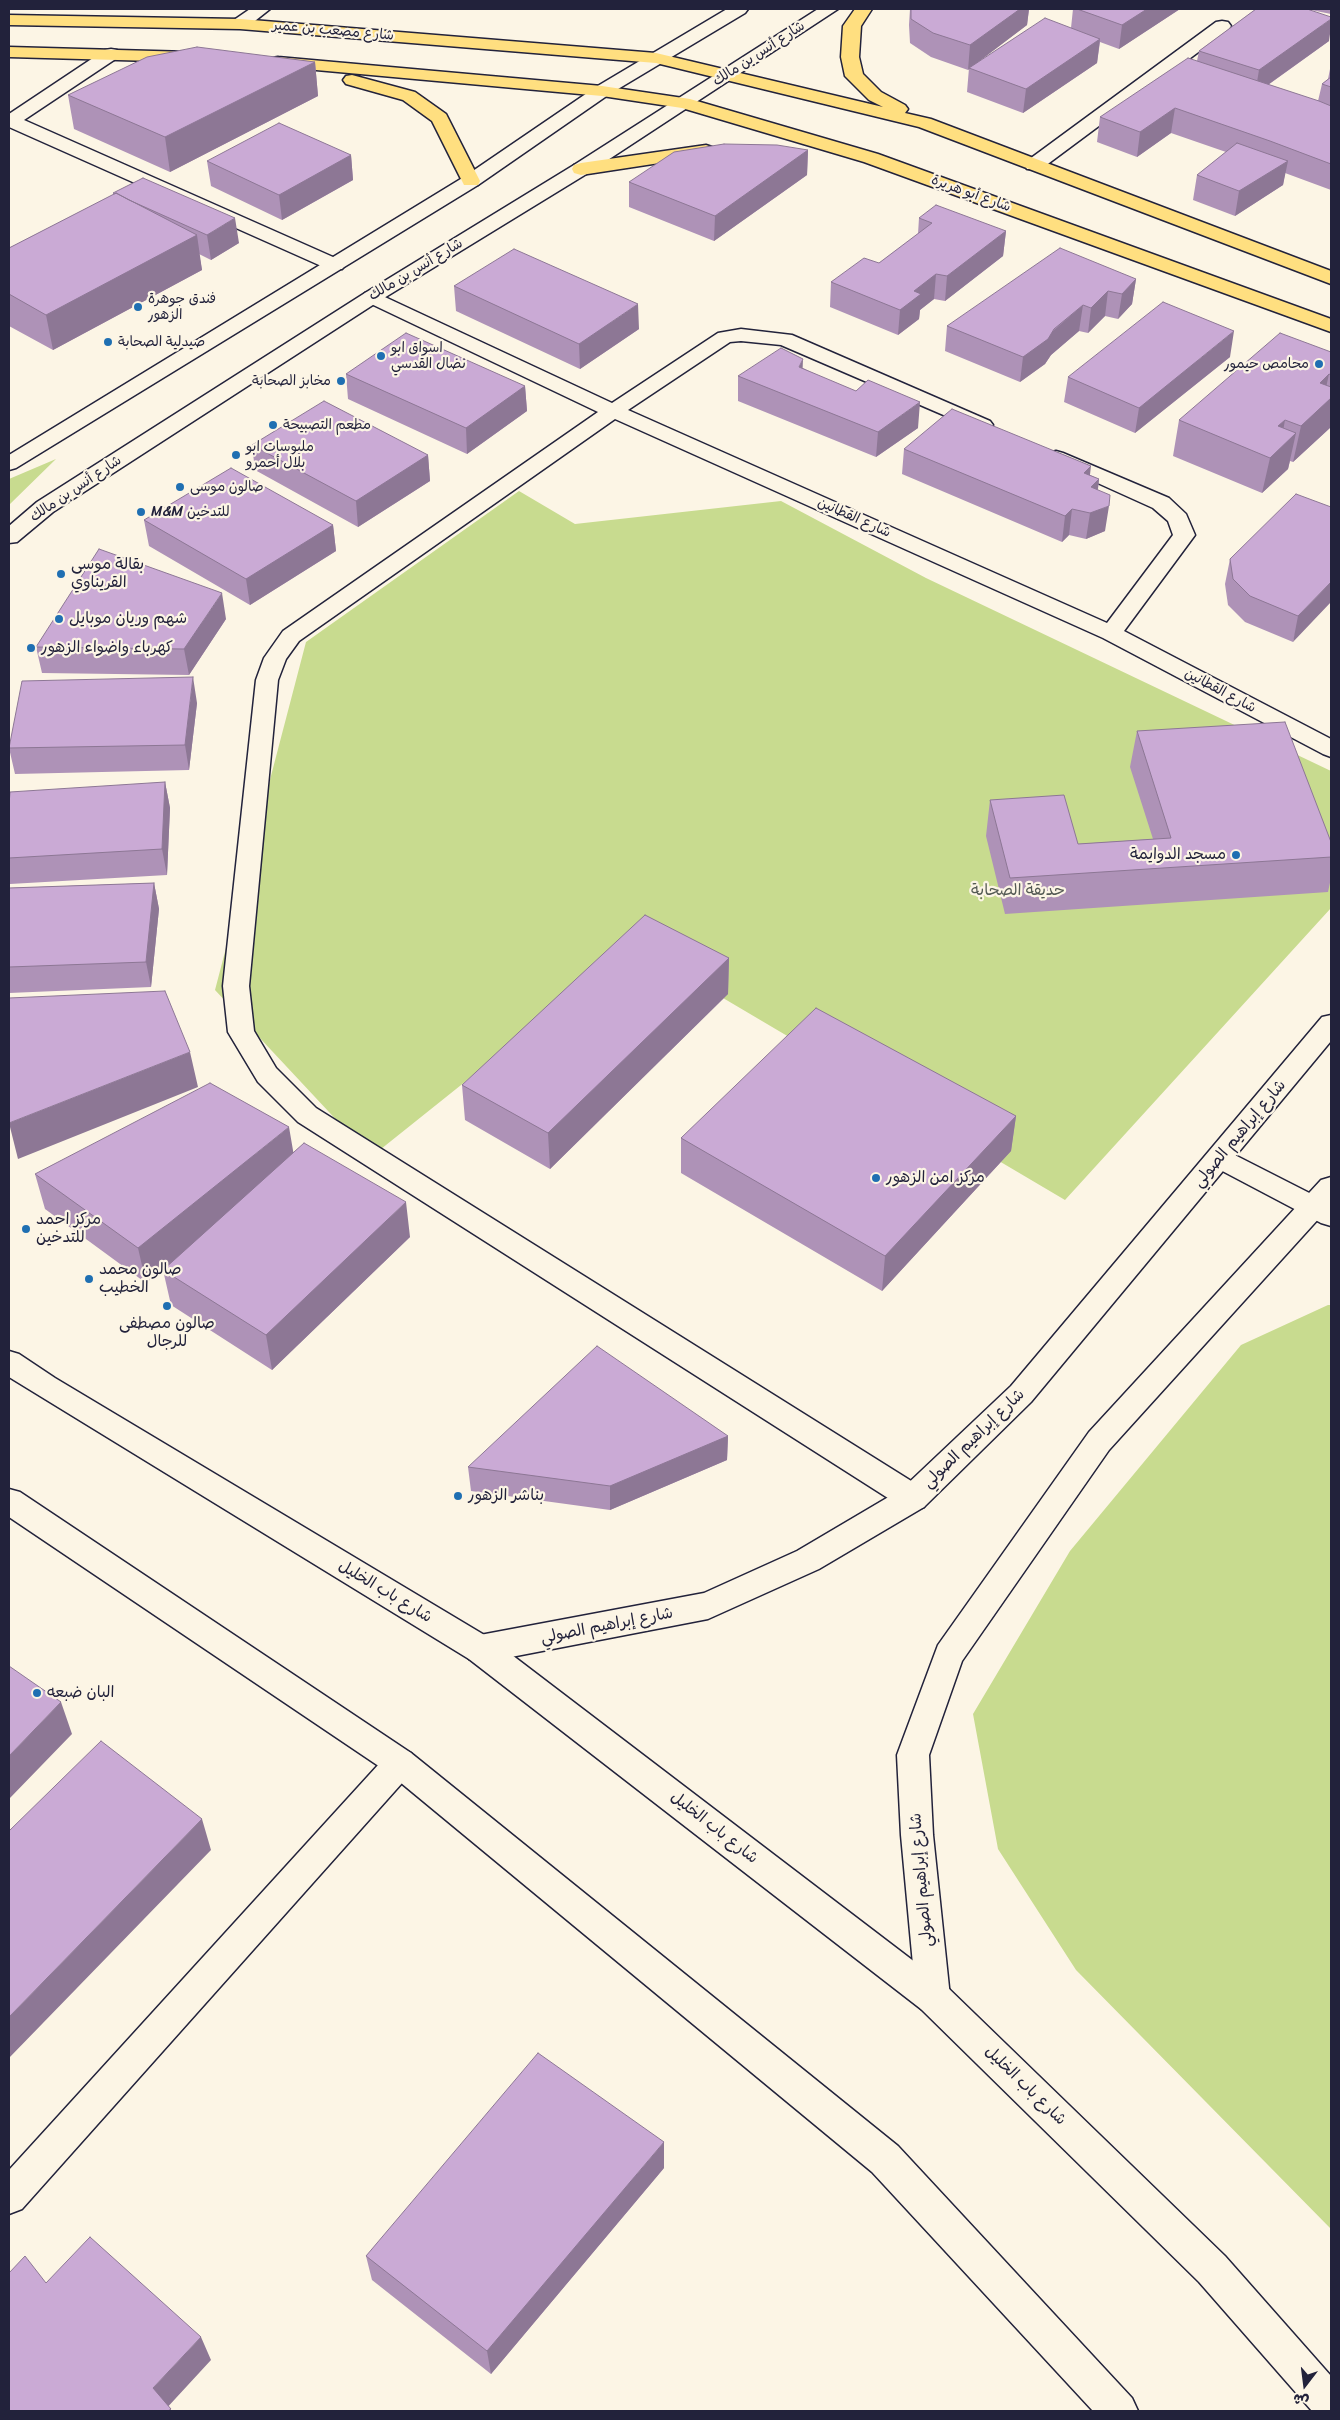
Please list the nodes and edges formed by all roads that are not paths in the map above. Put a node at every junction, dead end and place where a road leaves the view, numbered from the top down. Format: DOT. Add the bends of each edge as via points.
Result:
graph roads {
  1 [pos="261,9"];
  2 [pos="739,9"];
  3 [pos="828,9"];
  4 [pos="863,9"];
  5 [pos="9,20"];
  6 [pos="240,24"];
  7 [pos="1222,26"];
  8 [pos="9,52"];
  9 [pos="111,54"];
  10 [pos="208,58"];
  11 [pos="656,58"];
  12 [pos="257,61"];
  13 [pos="296,62"];
  14 [pos="726,74"];
  15 [pos="602,90"];
  16 [pos="684,103"];
  17 [pos="925,123"];
  18 [pos="770,148"];
  19 [pos="723,149"];
  20 [pos="871,158"];
  21 [pos="1034,165"];
  22 [pos="581,169"];
  23 [pos="471,180"];
  24 [pos="335,265"];
  25 [pos="1331,278"];
  26 [pos="372,297"];
  27 [pos="1331,326"];
  28 [pos="613,411"];
  29 [pos="1005,435"];
  30 [pos="1042,451"];
  31 [pos="9,464"];
  32 [pos="9,537"];
  33 [pos="1112,633"];
  34 [pos="1331,749"];
  35 [pos="1331,1024"];
  36 [pos="1220,1158"];
  37 [pos="1326,1203"];
  38 [pos="9,1362"];
  39 [pos="913,1498"];
  40 [pos="9,1502"];
  41 [pos="480,1649"];
  42 [pos="400,1763"];
  43 [pos="933,1997"];
  44 [pos="9,2196"];
  45 [pos="1331,2404"];
  46 [pos="1119,2411"];
  1 -- 6 [label="street"];
  2 -- 11 [label="street"];
  3 -- 14 [label="street, شارع أنس بن مالك"];
  4 -- 17 [label="highway" via="852,26 850,57 854,76 875,96"];
  5 -- 6 [label="highway, شارع مصعب بن عمير"];
  6 -- 11 [label="highway, شارع مصعب بن عمير"];
  7 -- 21 [label="street"];
  8 -- 9 [label="highway"];
  9 -- 10 [label="highway"];
  9 -- 24 [label="street" via="11,121"];
  11 -- 14 [label="highway"];
  11 -- 15 [label="street"];
  12 -- 13 [label="highway"];
  13 -- 15 [label="highway"];
  13 -- 23 [label="highway" via="408,96 440,118"];
  14 -- 16 [label="street, شارع أنس بن مالك"];
  14 -- 17 [label="highway"];
  15 -- 16 [label="highway, شارع أبو هريرة"];
  15 -- 23 [label="street"];
  16 -- 20 [label="highway, شارع أبو هريرة"];
  16 -- 22 [label="street, شارع أنس بن مالك"];
  17 -- 21 [label="highway"];
  18 -- 20 [label="highway"];
  19 -- 22 [label="highway"];
  20 -- 27 [label="highway, شارع أبو هريرة"];
  21 -- 25 [label="highway"];
  22 -- 26 [label="street, شارع أنس بن مالك"];
  23 -- 24 [label="street"];
  24 -- 31 [label="street"];
  26 -- 28 [label="street, شارع القطانين"];
  26 -- 32 [label="street, شارع أنس بن مالك" via="45,507"];
  28 -- 29 [label="street" via="725,337 761,336 785,339"];
  28 -- 33 [label="street, شارع القطانين"];
  28 -- 39 [label="street" via="310,622 291,636 275,658 267,680 236,986 241,1032 267,1074 307,1115"];
  30 -- 33 [label="street" via="1161,503 1178,519 1184,535"];
  33 -- 34 [label="street, شارع القطانين"];
  35 -- 36 [label="street, شارع إبراهيم الصولي"];
  36 -- 37 [label="street"];
  36 -- 39 [label="street, شارع إبراهيم الصولي" via="1021,1394"];
  37 -- 43 [label="street, شارع إبراهيم الصولي" via="1099,1441 949,1655 913,1755 917,1835"];
  38 -- 41 [label="street, شارع باب الخليل"];
  39 -- 41 [label="street, شارع إبراهيم الصولي" via="808,1560 708,1606"];
  40 -- 42 [label="street"];
  41 -- 43 [label="street, شارع باب الخليل"];
  42 -- 44 [label="street"];
  42 -- 46 [label="street" via="886,2159"];
  43 -- 45 [label="street, شارع باب الخليل" via="1212,2269"];
}
